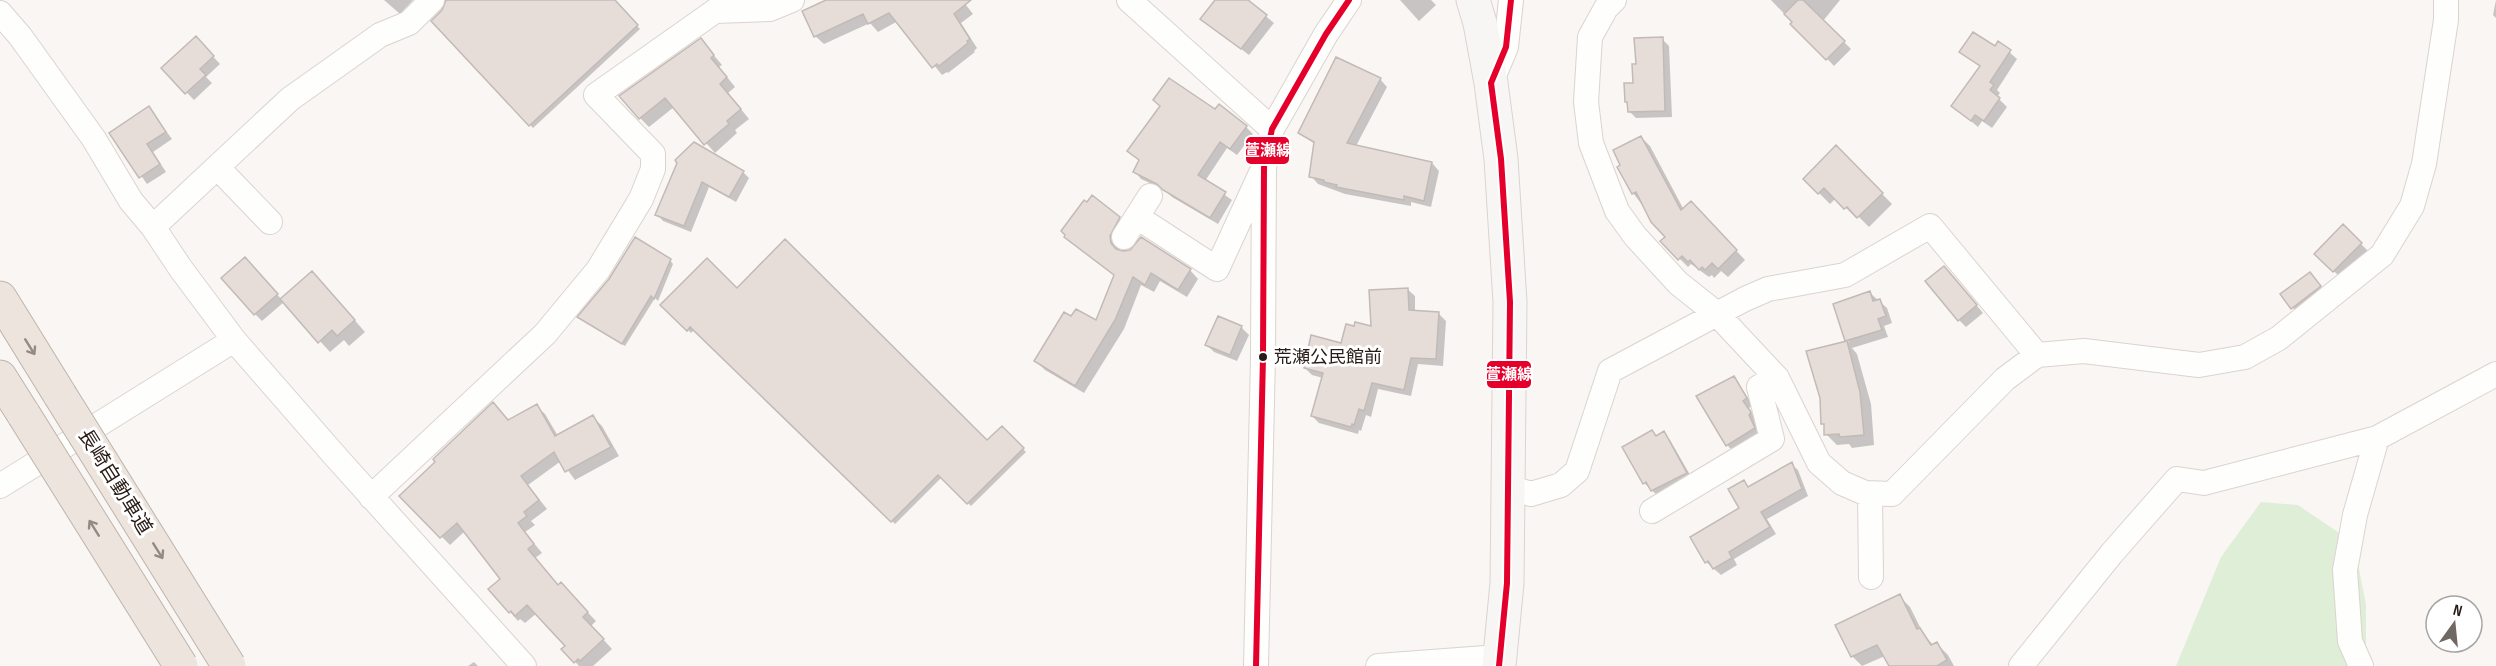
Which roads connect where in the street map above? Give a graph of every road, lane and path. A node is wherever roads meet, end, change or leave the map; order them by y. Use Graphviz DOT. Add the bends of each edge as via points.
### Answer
graph roads {
  1 [pos="432,0"];
  2 [pos="792,0"];
  3 [pos="1129,0"];
  4 [pos="1349,0"];
  5 [pos="1510,0"];
  6 [pos="1614,0"];
  7 [pos="2446,0"];
  8 [pos="709,5"];
  9 [pos="1476,12"];
  10 [pos="0,13"];
  11 [pos="1491,83"];
  12 [pos="1272,129"];
  13 [pos="217,167"];
  14 [pos="1264,167"];
  15 [pos="1150,195"];
  16 [pos="1137,217"];
  17 [pos="270,222"];
  18 [pos="153,227"];
  19 [pos="1124,237"];
  20 [pos="0,298"];
  21 [pos="1717,314"];
  22 [pos="234,340"];
  23 [pos="2037,355"];
  24 [pos="2496,374"];
  25 [pos="0,376"];
  26 [pos="1777,378"];
  27 [pos="2377,438"];
  28 [pos="0,486"];
  29 [pos="1509,487"];
  30 [pos="1870,494"];
  31 [pos="371,497"];
  32 [pos="1652,511"];
  33 [pos="1871,577"];
  34 [pos="1499,662"];
  35 [pos="1264,664"];
  36 [pos="181,666"];
  37 [pos="229,666"];
  38 [pos="524,666"];
  39 [pos="1378,666"];
  40 [pos="2021,666"];
  41 [pos="2361,666"];
  1 -- 13 [label="street" via="410,23 380,35 290,99"];
  2 -- 8 [label="street" via="770,9"];
  3 -- 12 [label="street"];
  4 -- 12 [label="street"];
  5 -- 11 [label="street" via="1506,47"];
  6 -- 21 [label="street" via="1590,38 1586,102 1591,142 1617,211 1635,236 1678,283"];
  7 -- 23 [label="street" via="2424,164 2412,206 2382,255 2279,338 2245,357 2199,365 2084,351"];
  8 -- 31 [label="street" via="596,95 653,154 653,169 641,199 598,270 545,334"];
  9 -- 11 [label="street"];
  10 -- 18 [label="street" via="94,139 131,201"];
  11 -- 29 [label="street" via="1501,159 1510,302"];
  12 -- 14 [label="street"];
  13 -- 17 [label="street"];
  13 -- 18 [label="street"];
  14 -- 16 [label="street" via="1217,269"];
  14 -- 35 [label="street"];
  15 -- 16 [label="street"];
  16 -- 19 [label="street"];
  18 -- 22 [label="street"];
  20 -- 37 [label="highway, 長崎自動車道, one-way, bridge"];
  21 -- 23 [label="street" via="1768,289 1845,275 1930,226"];
  21 -- 26 [label="street"];
  21 -- 29 [label="street" via="1610,371 1577,471 1561,485 1531,494"];
  22 -- 28 [label="street"];
  22 -- 31 [label="street"];
  23 -- 30 [label="street" via="2005,379 1892,494"];
  24 -- 27 [label="street"];
  36 -- 25 [label="highway, one-way, bridge"];
  26 -- 30 [label="street" via="1819,463 1842,483"];
  26 -- 32 [label="street" via="1759,387 1772,439"];
  27 -- 40 [label="street" via="2204,483 2177,479"];
  27 -- 41 [label="street" via="2355,515 2345,570 2350,641"];
  29 -- 34 [label="street" via="1507,583"];
  30 -- 33 [label="street"];
  31 -- 38 [label="street"];
  34 -- 39 [label="street"];
}
